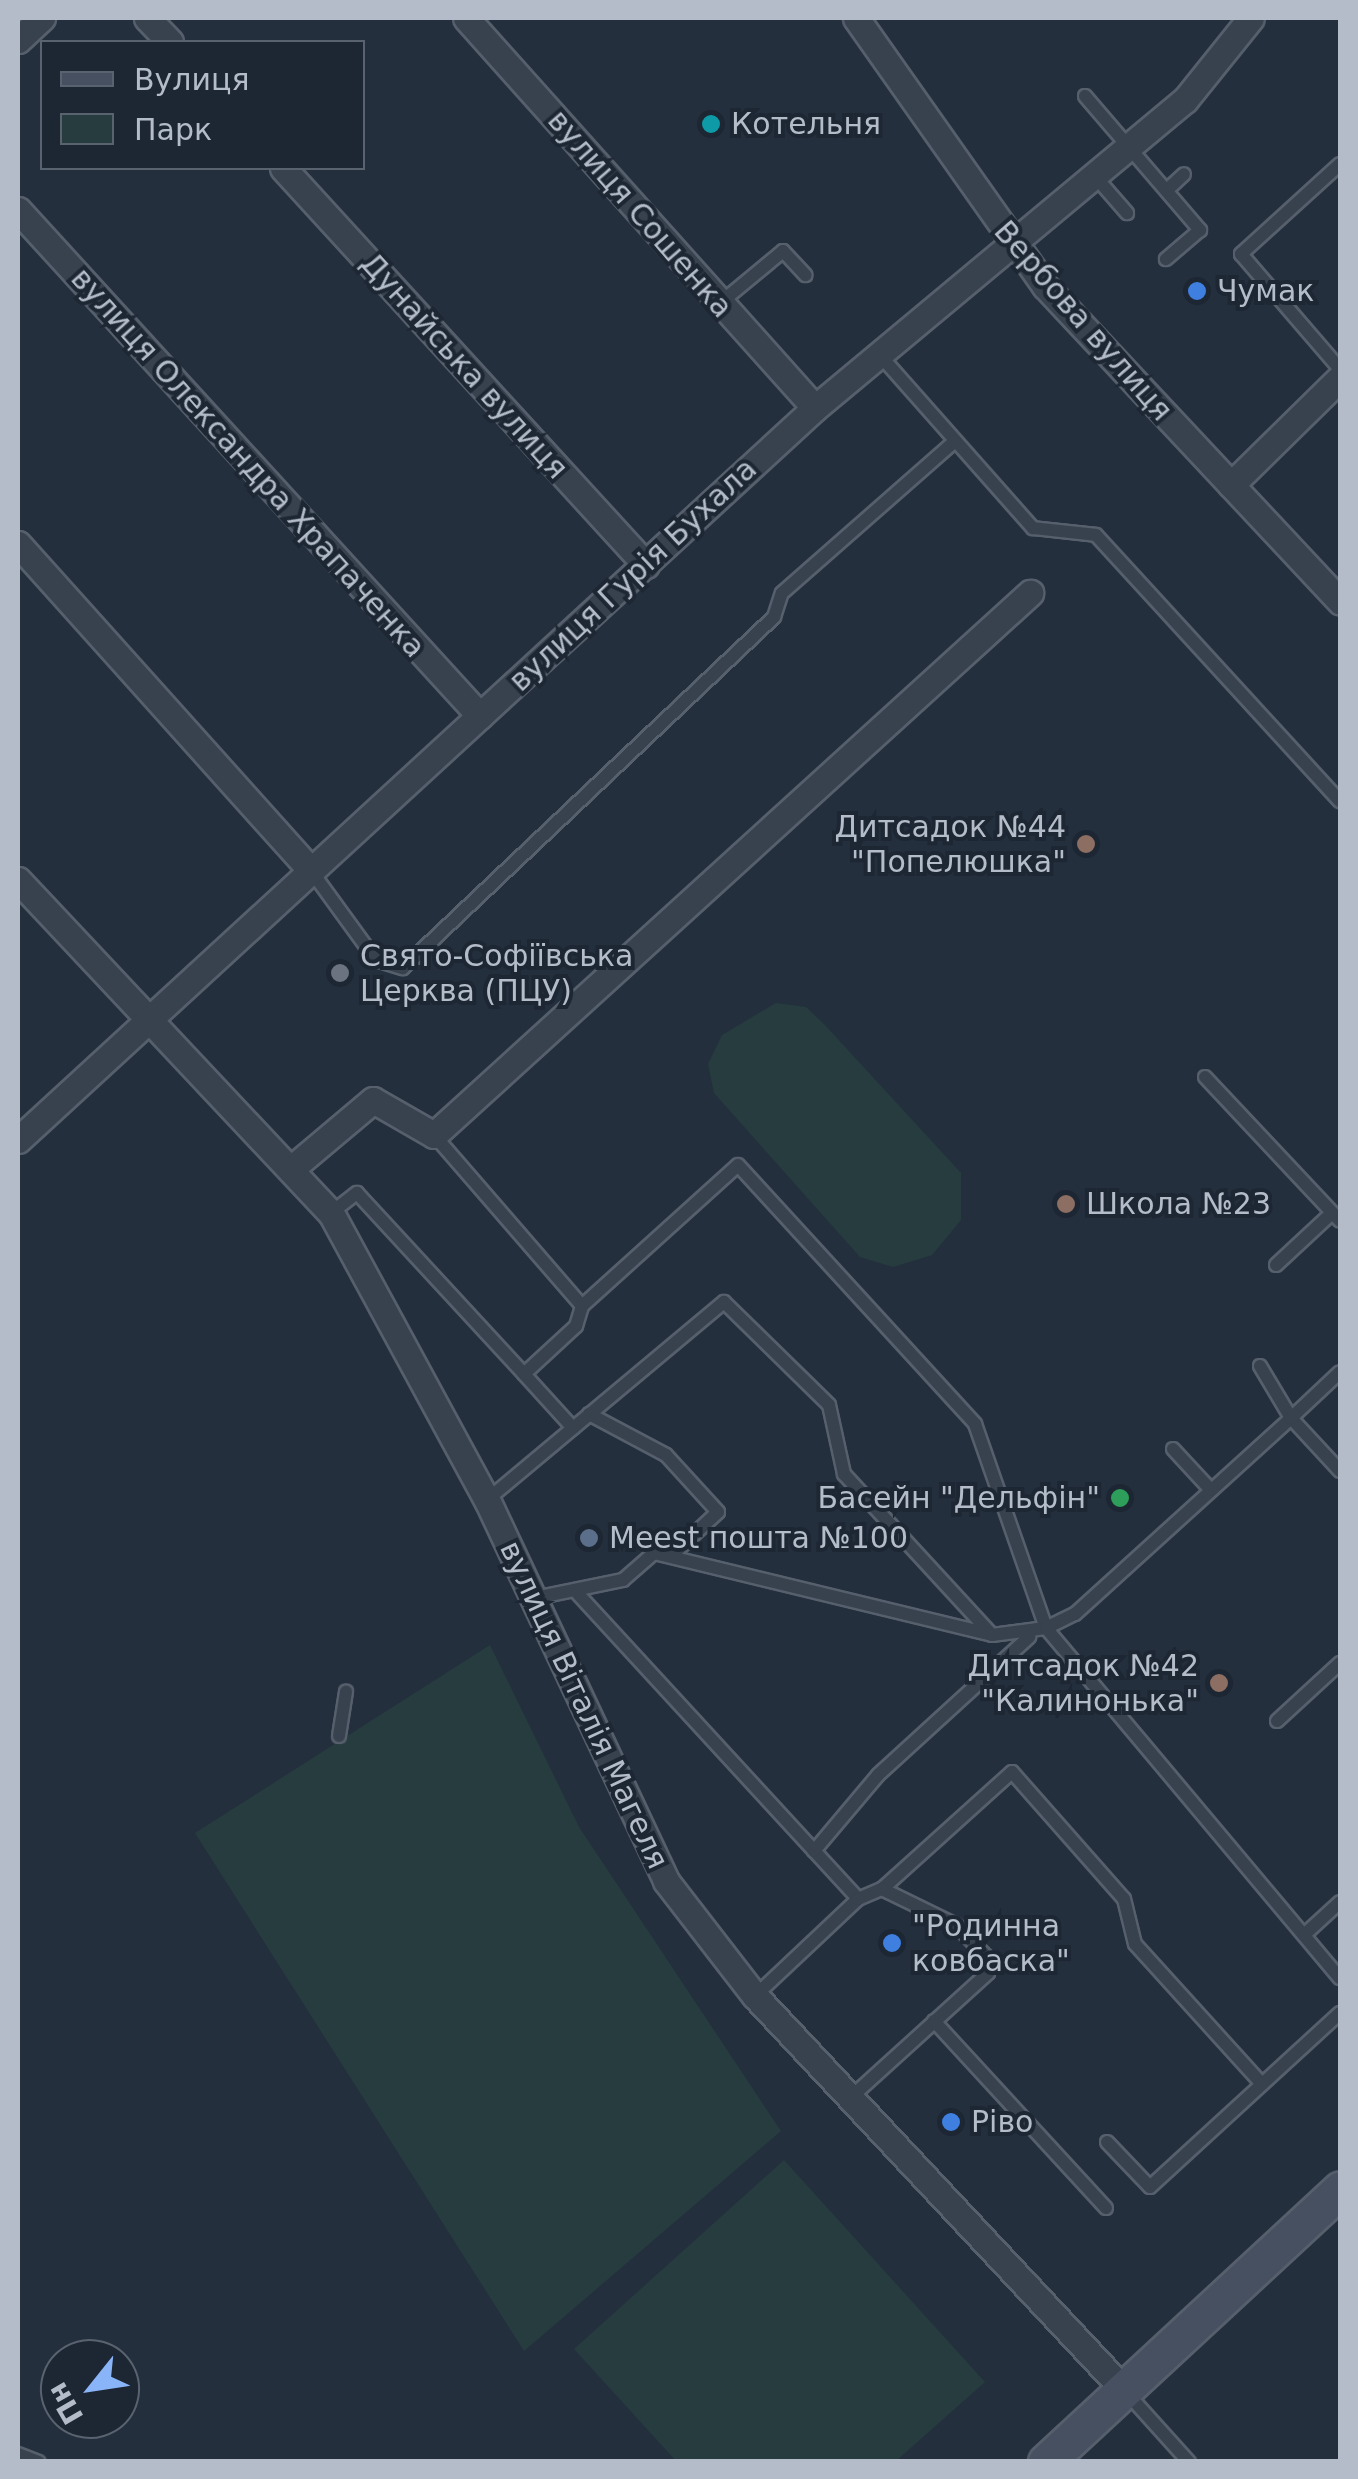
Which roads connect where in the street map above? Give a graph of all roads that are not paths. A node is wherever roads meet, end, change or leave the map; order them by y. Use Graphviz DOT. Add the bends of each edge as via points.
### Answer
graph roads {
  1 [pos="42,18"];
  2 [pos="147,18"];
  3 [pos="466,18"];
  4 [pos="856,18"];
  5 [pos="1245,20"];
  6 [pos="18,40"];
  7 [pos="168,40"];
  8 [pos="1085,96"];
  9 [pos="1128,145"];
  10 [pos="1340,164"];
  11 [pos="286,170"];
  12 [pos="1094,174"];
  13 [pos="1184,174"];
  14 [pos="1166,190"];
  15 [pos="18,210"];
  16 [pos="1127,213"];
  17 [pos="1008,240"];
  18 [pos="1166,260"];
  19 [pos="804,275"];
  20 [pos="719,304"];
  21 [pos="878,353"];
  22 [pos="1340,369"];
  23 [pos="1340,378"];
  24 [pos="815,408"];
  25 [pos="954,440"];
  26 [pos="1231,485"];
  27 [pos="18,544"];
  28 [pos="646,565"];
  29 [pos="1030,593"];
  30 [pos="1340,600"];
  31 [pos="480,716"];
  32 [pos="1340,802"];
  33 [pos="312,872"];
  34 [pos="18,880"];
  35 [pos="150,1020"];
  36 [pos="1205,1077"];
  37 [pos="434,1135"];
  38 [pos="18,1140"];
  39 [pos="290,1169"];
  40 [pos="331,1213"];
  41 [pos="1336,1217"];
  42 [pos="1276,1265"];
  43 [pos="582,1306"];
  44 [pos="1260,1366"];
  45 [pos="1340,1372"];
  46 [pos="524,1374"];
  47 [pos="589,1414"];
  48 [pos="1291,1418"];
  49 [pos="573,1428"];
  50 [pos="1172,1449"];
  51 [pos="1340,1472"];
  52 [pos="1211,1490"];
  53 [pos="488,1500"];
  54 [pos="654,1553"];
  55 [pos="578,1594"];
  56 [pos="536,1598"];
  57 [pos="1046,1628"];
  58 [pos="992,1635"];
  59 [pos="1029,1637"];
  60 [pos="1340,1663"];
  61 [pos="346,1692"];
  62 [pos="1277,1721"];
  63 [pos="339,1736"];
  64 [pos="814,1852"];
  65 [pos="882,1890"];
  66 [pos="858,1900"];
  67 [pos="1340,1902"];
  68 [pos="1304,1936"];
  69 [pos="1340,1978"];
  70 [pos="755,1996"];
  71 [pos="1340,2014"];
  72 [pos="934,2021"];
  73 [pos="1262,2084"];
  74 [pos="850,2098"];
  75 [pos="1107,2142"];
  76 [pos="1340,2190"];
  77 [pos="1106,2208"];
  78 [pos="1123,2389"];
  79 [pos="18,2454"];
  80 [pos="39,2462"];
  81 [pos="1046,2462"];
  82 [pos="1188,2462"];
  1 -- 6 [label="street"];
  2 -- 7 [label="street"];
  3 -- 20 [label="street, вулиця Сошенка"];
  4 -- 17 [label="street, Вербова вулиця"];
  5 -- 9 [label="street, вулиця Гурія Бухала" via="1185,100"];
  8 -- 9 [label="lane"];
  9 -- 12 [label="street, вулиця Гурія Бухала"];
  9 -- 14 [label="lane"];
  10 -- 22 [label="lane" via="1241,254"];
  11 -- 28 [label="street, Дунайська вулиця"];
  12 -- 16 [label="lane"];
  12 -- 17 [label="street, вулиця Гурія Бухала"];
  13 -- 14 [label="lane"];
  14 -- 18 [label="lane" via="1200,230"];
  15 -- 31 [label="street, вулиця Олександра Храпаченка"];
  17 -- 21 [label="street, вулиця Гурія Бухала"];
  17 -- 26 [label="street, Вербова вулиця"];
  19 -- 20 [label="lane" via="782,251"];
  20 -- 24 [label="street, вулиця Сошенка"];
  21 -- 24 [label="street, вулиця Гурія Бухала"];
  21 -- 25 [label="lane"];
  23 -- 26 [label="street"];
  24 -- 28 [label="street, вулиця Гурія Бухала"];
  25 -- 32 [label="lane" via="1033,528 1096,536"];
  25 -- 33 [label="lane" via="782,593 774,616 403,968 376,960 329,908"];
  26 -- 30 [label="street, Вербова вулиця"];
  27 -- 33 [label="street"];
  28 -- 31 [label="street, вулиця Гурія Бухала"];
  29 -- 37 [label="street"];
  31 -- 33 [label="street, вулиця Гурія Бухала"];
  33 -- 35 [label="street, вулиця Гурія Бухала"];
  34 -- 35 [label="street, вулиця Віталія Магеля"];
  35 -- 38 [label="street, вулиця Гурія Бухала"];
  35 -- 39 [label="street, вулиця Віталія Магеля"];
  36 -- 41 [label="lane"];
  37 -- 39 [label="street" via="373,1100"];
  37 -- 43 [label="lane"];
  39 -- 40 [label="street, вулиця Віталія Магеля"];
  40 -- 46 [label="lane" via="357,1193"];
  40 -- 53 [label="street, вулиця Віталія Магеля"];
  41 -- 42 [label="lane"];
  43 -- 46 [label="lane" via="576,1326"];
  43 -- 57 [label="lane" via="738,1165 975,1424"];
  44 -- 48 [label="lane"];
  45 -- 48 [label="lane"];
  46 -- 49 [label="lane"];
  47 -- 49 [label="lane"];
  47 -- 54 [label="lane" via="666,1455 718,1512 674,1553"];
  47 -- 58 [label="lane" via="724,1302 829,1405 844,1474"];
  48 -- 51 [label="lane"];
  48 -- 52 [label="lane"];
  49 -- 53 [label="lane"];
  50 -- 52 [label="lane"];
  52 -- 57 [label="lane" via="1075,1614"];
  53 -- 56 [label="street, вулиця Віталія Магеля"];
  54 -- 55 [label="lane" via="624,1580"];
  54 -- 58 [label="lane"];
  55 -- 56 [label="lane"];
  55 -- 64 [label="lane"];
  56 -- 70 [label="street, вулиця Віталія Магеля" via="632,1824"];
  57 -- 59 [label="lane"];
  57 -- 68 [label="lane"];
  58 -- 59 [label="lane"];
  59 -- 64 [label="lane" via="878,1776"];
  60 -- 62 [label="lane"];
  61 -- 63 [label="lane"];
  64 -- 66 [label="lane"];
  65 -- 66 [label="lane"];
  65 -- 72 [label="lane" via="956,1925 986,1956 988,1972"];
  65 -- 73 [label="lane" via="1012,1772 1124,1899 1135,1944"];
  66 -- 70 [label="lane"];
  67 -- 68 [label="lane"];
  68 -- 69 [label="lane"];
  70 -- 74 [label="street, вулиця Віталія Магеля"];
  71 -- 73 [label="lane"];
  72 -- 74 [label="lane"];
  72 -- 77 [label="lane"];
  73 -- 75 [label="lane" via="1150,2186"];
  74 -- 78 [label="street, вулиця Віталія Магеля"];
  76 -- 78 [label="main road"];
  78 -- 81 [label="main road"];
  78 -- 82 [label="lane"];
  79 -- 80 [label="lane"];
}
